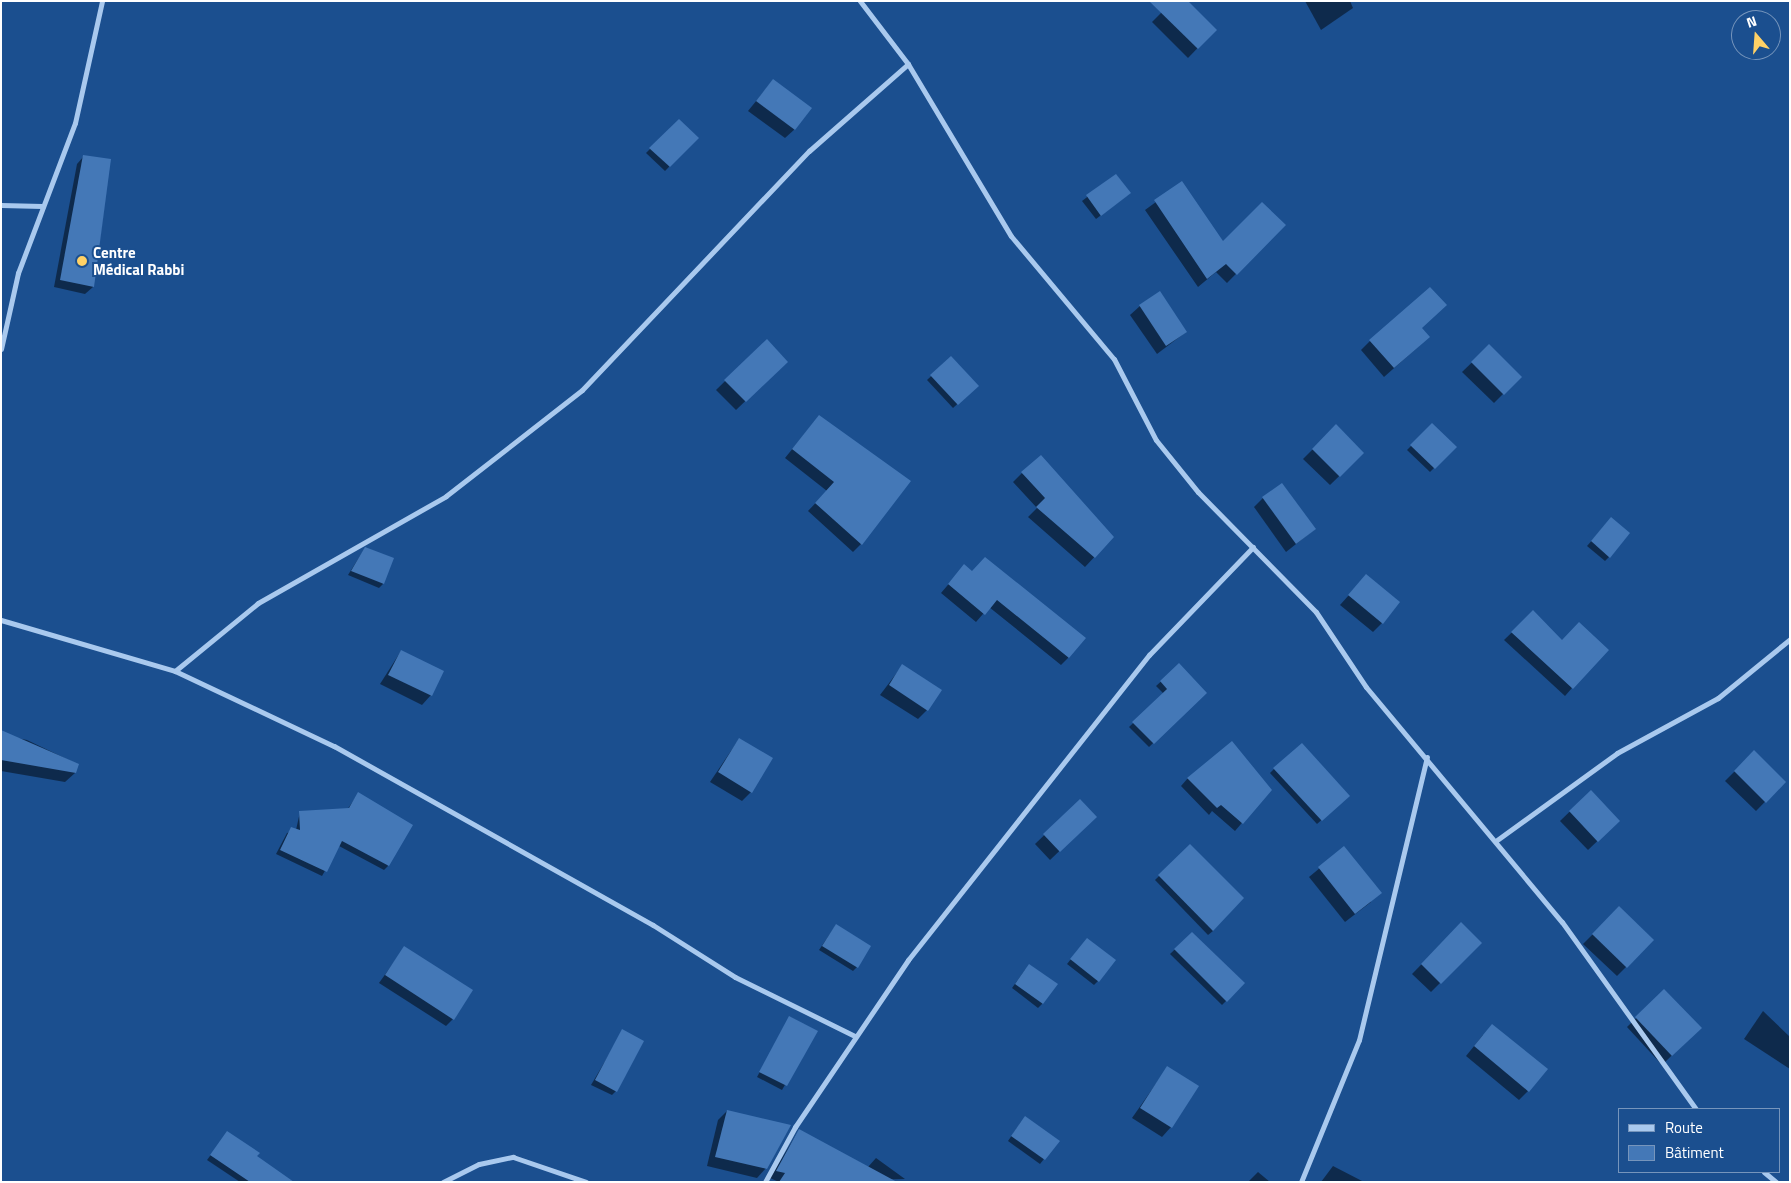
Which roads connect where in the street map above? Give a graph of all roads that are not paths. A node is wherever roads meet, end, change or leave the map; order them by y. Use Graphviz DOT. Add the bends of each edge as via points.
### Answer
graph roads {
  1 [pos="102,1"];
  2 [pos="860,1"];
  3 [pos="908,64"];
  4 [pos="1,205"];
  5 [pos="42,206"];
  6 [pos="1,349"];
  7 [pos="1253,548"];
  8 [pos="1,620"];
  9 [pos="1790,639"];
  10 [pos="175,671"];
  11 [pos="1427,757"];
  12 [pos="1497,840"];
  13 [pos="855,1036"];
  14 [pos="1695,1108"];
  15 [pos="1765,1173"];
  16 [pos="443,1182"];
  17 [pos="586,1182"];
  18 [pos="765,1182"];
  19 [pos="1301,1182"];
  20 [pos="1776,1182"];
  1 -- 5 [label="street" via="75,123"];
  2 -- 3 [label="street"];
  3 -- 7 [label="street" via="1011,236 1114,359 1156,440 1198,492"];
  3 -- 10 [label="street" via="809,151 582,390 446,496 258,603"];
  4 -- 5 [label="street"];
  5 -- 6 [label="street" via="18,273"];
  7 -- 11 [label="street" via="1316,612 1366,687"];
  7 -- 13 [label="street" via="1125,686 908,960"];
  8 -- 10 [label="street"];
  9 -- 12 [label="street" via="1718,698 1617,753"];
  10 -- 13 [label="street" via="334,746 653,925 735,977"];
  11 -- 12 [label="street"];
  11 -- 19 [label="street" via="1359,1040"];
  12 -- 14 [label="street"];
  13 -- 18 [label="street" via="795,1126"];
  15 -- 20 [label="street"];
  16 -- 17 [label="street" via="479,1164 513,1157"];
}
